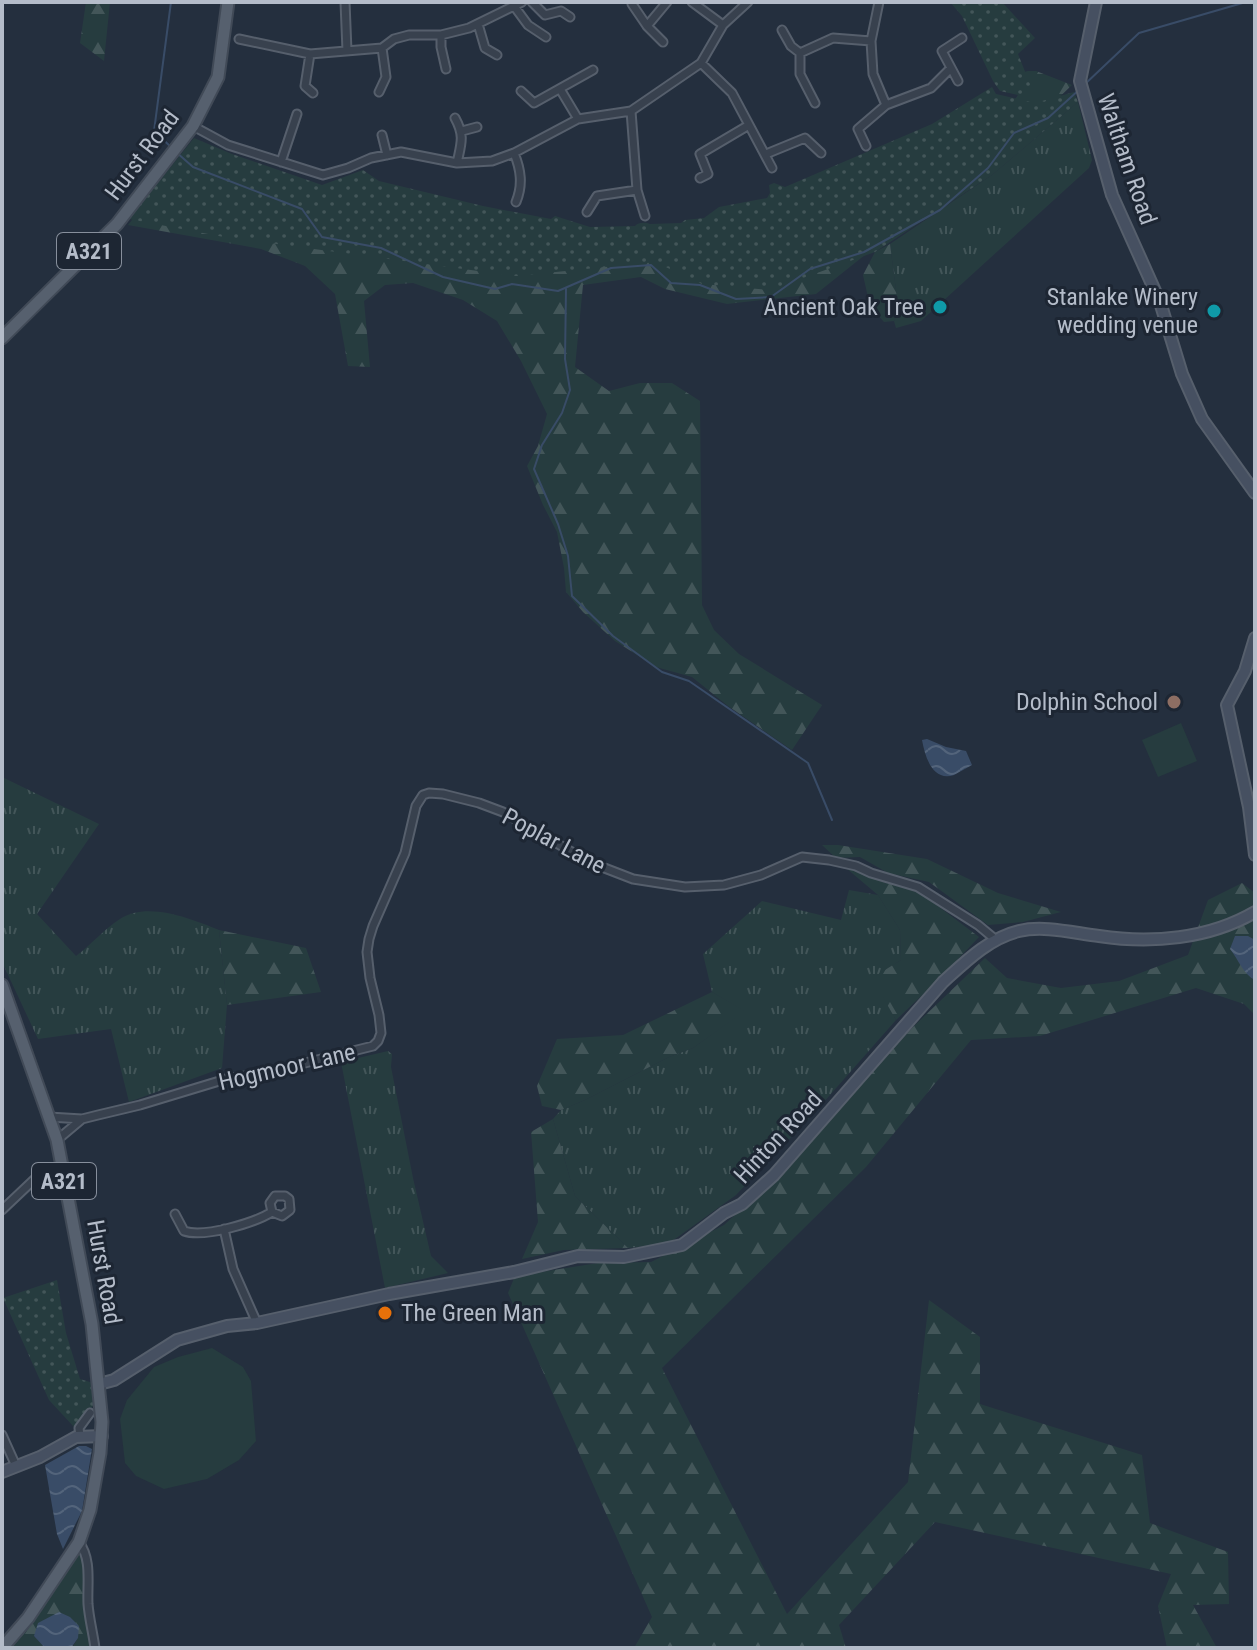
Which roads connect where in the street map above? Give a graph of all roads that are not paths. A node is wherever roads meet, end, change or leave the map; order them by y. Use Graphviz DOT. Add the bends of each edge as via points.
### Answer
graph roads {
  1 [pos="228,2"];
  2 [pos="345,2"];
  3 [pos="532,2"];
  4 [pos="667,2"];
  5 [pos="692,2"];
  6 [pos="748,2"];
  7 [pos="879,2"];
  8 [pos="1096,2"];
  9 [pos="518,4"];
  10 [pos="632,4"];
  11 [pos="570,17"];
  12 [pos="478,24"];
  13 [pos="723,25"];
  14 [pos="647,26"];
  15 [pos="782,30"];
  16 [pos="441,35"];
  17 [pos="546,37"];
  18 [pos="962,38"];
  19 [pos="239,39"];
  20 [pos="871,41"];
  21 [pos="663,42"];
  22 [pos="382,48"];
  23 [pos="347,51"];
  24 [pos="800,53"];
  25 [pos="310,54"];
  26 [pos="497,55"];
  27 [pos="444,58"];
  28 [pos="454,58"];
  29 [pos="701,63"];
  30 [pos="951,68"];
  31 [pos="446,69"];
  32 [pos="593,70"];
  33 [pos="958,81"];
  34 [pos="560,89"];
  35 [pos="521,91"];
  36 [pos="379,92"];
  37 [pos="313,93"];
  38 [pos="815,103"];
  39 [pos="886,105"];
  40 [pos="631,111"];
  41 [pos="297,114"];
  42 [pos="455,118"];
  43 [pos="578,119"];
  44 [pos="749,125"];
  45 [pos="193,126"];
  46 [pos="477,127"];
  47 [pos="809,127"];
  48 [pos="462,131"];
  49 [pos="382,135"];
  50 [pos="805,138"];
  51 [pos="866,146"];
  52 [pos="514,153"];
  53 [pos="821,153"];
  54 [pos="700,154"];
  55 [pos="766,154"];
  56 [pos="387,155"];
  57 [pos="691,157"];
  58 [pos="281,162"];
  59 [pos="457,163"];
  60 [pos="772,168"];
  61 [pos="704,176"];
  62 [pos="592,187"];
  63 [pos="637,190"];
  64 [pos="597,196"];
  65 [pos="516,202"];
  66 [pos="587,212"];
  67 [pos="645,216"];
  68 [pos="2,338"];
  69 [pos="1255,493"];
  70 [pos="1255,638"];
  71 [pos="423,795"];
  72 [pos="1255,855"];
  73 [pos="1255,912"];
  74 [pos="996,940"];
  75 [pos="2,985"];
  76 [pos="49,1117"];
  77 [pos="82,1119"];
  78 [pos="57,1140"];
  79 [pos="61,1167"];
  80 [pos="2,1210"];
  81 [pos="272,1212"];
  82 [pos="175,1214"];
  83 [pos="224,1229"];
  84 [pos="257,1323"];
  85 [pos="99,1384"];
  86 [pos="90,1413"];
  87 [pos="2,1435"];
  88 [pos="80,1436"];
  89 [pos="102,1436"];
  90 [pos="16,1466"];
  91 [pos="2,1472"];
  92 [pos="79,1542"];
  93 [pos="2,1648"];
  94 [pos="95,1648"];
  1 -- 45 [label="main road, Hurst Road / A321" via="218,77"];
  2 -- 23 [label="street"];
  3 -- 11 [label="street" via="545,15 561,11"];
  4 -- 14 [label="street"];
  5 -- 13 [label="street"];
  6 -- 13 [label="street"];
  7 -- 20 [label="street"];
  8 -- 69 [label="street, Waltham Road" via="1081,87 1112,195 1160,302 1202,419"];
  9 -- 12 [label="street"];
  9 -- 17 [label="street" via="528,25"];
  10 -- 14 [label="street"];
  12 -- 16 [label="street"];
  12 -- 26 [label="street" via="485,48"];
  13 -- 29 [label="street"];
  14 -- 21 [label="street"];
  15 -- 24 [label="street"];
  16 -- 22 [label="street" via="409,35"];
  16 -- 27 [label="street"];
  18 -- 30 [label="street" via="942,51"];
  19 -- 25 [label="street"];
  20 -- 24 [label="street" via="833,38"];
  20 -- 39 [label="street" via="873,74"];
  22 -- 23 [label="street"];
  22 -- 36 [label="street" via="386,77"];
  23 -- 25 [label="street"];
  24 -- 38 [label="street" via="800,74"];
  25 -- 37 [label="street" via="305,86"];
  27 -- 28 [label="street"];
  27 -- 31 [label="street"];
  29 -- 40 [label="street"];
  29 -- 44 [label="street" via="732,93"];
  30 -- 33 [label="street"];
  30 -- 39 [label="street" via="931,88"];
  32 -- 34 [label="street"];
  34 -- 35 [label="street" via="534,103"];
  34 -- 43 [label="street"];
  39 -- 51 [label="street" via="858,129"];
  40 -- 43 [label="street"];
  40 -- 63 [label="street"];
  41 -- 58 [label="street"];
  42 -- 48 [label="street"];
  43 -- 52 [label="street"];
  44 -- 54 [label="street"];
  44 -- 55 [label="street"];
  45 -- 58 [label="street" via="228,145"];
  45 -- 68 [label="main road, Hurst Road / A321" via="117,224"];
  46 -- 48 [label="street"];
  47 -- 50 [label="street"];
  48 -- 59 [label="street"];
  49 -- 56 [label="street"];
  50 -- 53 [label="street"];
  50 -- 55 [label="street"];
  52 -- 59 [label="street" via="492,161"];
  52 -- 65 [label="street" via="521,169"];
  54 -- 57 [label="street"];
  54 -- 61 [label="street"];
  55 -- 60 [label="street"];
  56 -- 58 [label="street" via="323,175"];
  56 -- 59 [label="street" via="401,152"];
  62 -- 64 [label="street"];
  63 -- 64 [label="street"];
  63 -- 67 [label="street"];
  64 -- 66 [label="street"];
  70 -- 72 [label="street" via="1227,705"];
  71 -- 74 [label="street, Poplar Lane" via="443,794 503,812 589,862 633,879 685,887 724,885 802,857 829,860 918,887"];
  71 -- 77 [label="street, Hogmoor Lane" via="369,939 370,978 381,1027 376,1044"];
  73 -- 74 [label="street, Hinton Road" via="1194,935 1157,939 1029,929"];
  74 -- 84 [label="street, Hinton Road" via="943,982 774,1175 682,1245 624,1257 578,1256"];
  75 -- 76 [label="main road, Hurst Road / A321"];
  76 -- 77 [label="street, Hogmoor Lane"];
  76 -- 78 [label="main road, Hurst Road / A321"];
  77 -- 78 [label="street, Hogmoor Lane"];
  78 -- 79 [label="main road, Hurst Road / A321"];
  79 -- 80 [label="street" via="40,1174"];
  79 -- 85 [label="main road, Hurst Road / A321"];
  81 -- 83 [label="street"];
  82 -- 83 [label="street" via="188,1233"];
  83 -- 84 [label="street" via="233,1269"];
  84 -- 85 [label="street, Hinton Road" via="177,1340"];
  85 -- 89 [label="main road, A321"];
  86 -- 88 [label="street" via="79,1428"];
  87 -- 90 [label="street"];
  88 -- 89 [label="street"];
  88 -- 90 [label="street"];
  89 -- 92 [label="main road, A321"];
  90 -- 91 [label="street"];
  92 -- 93 [label="main road, A321"];
  92 -- 94 [label="street" via="85,1551"];
}
